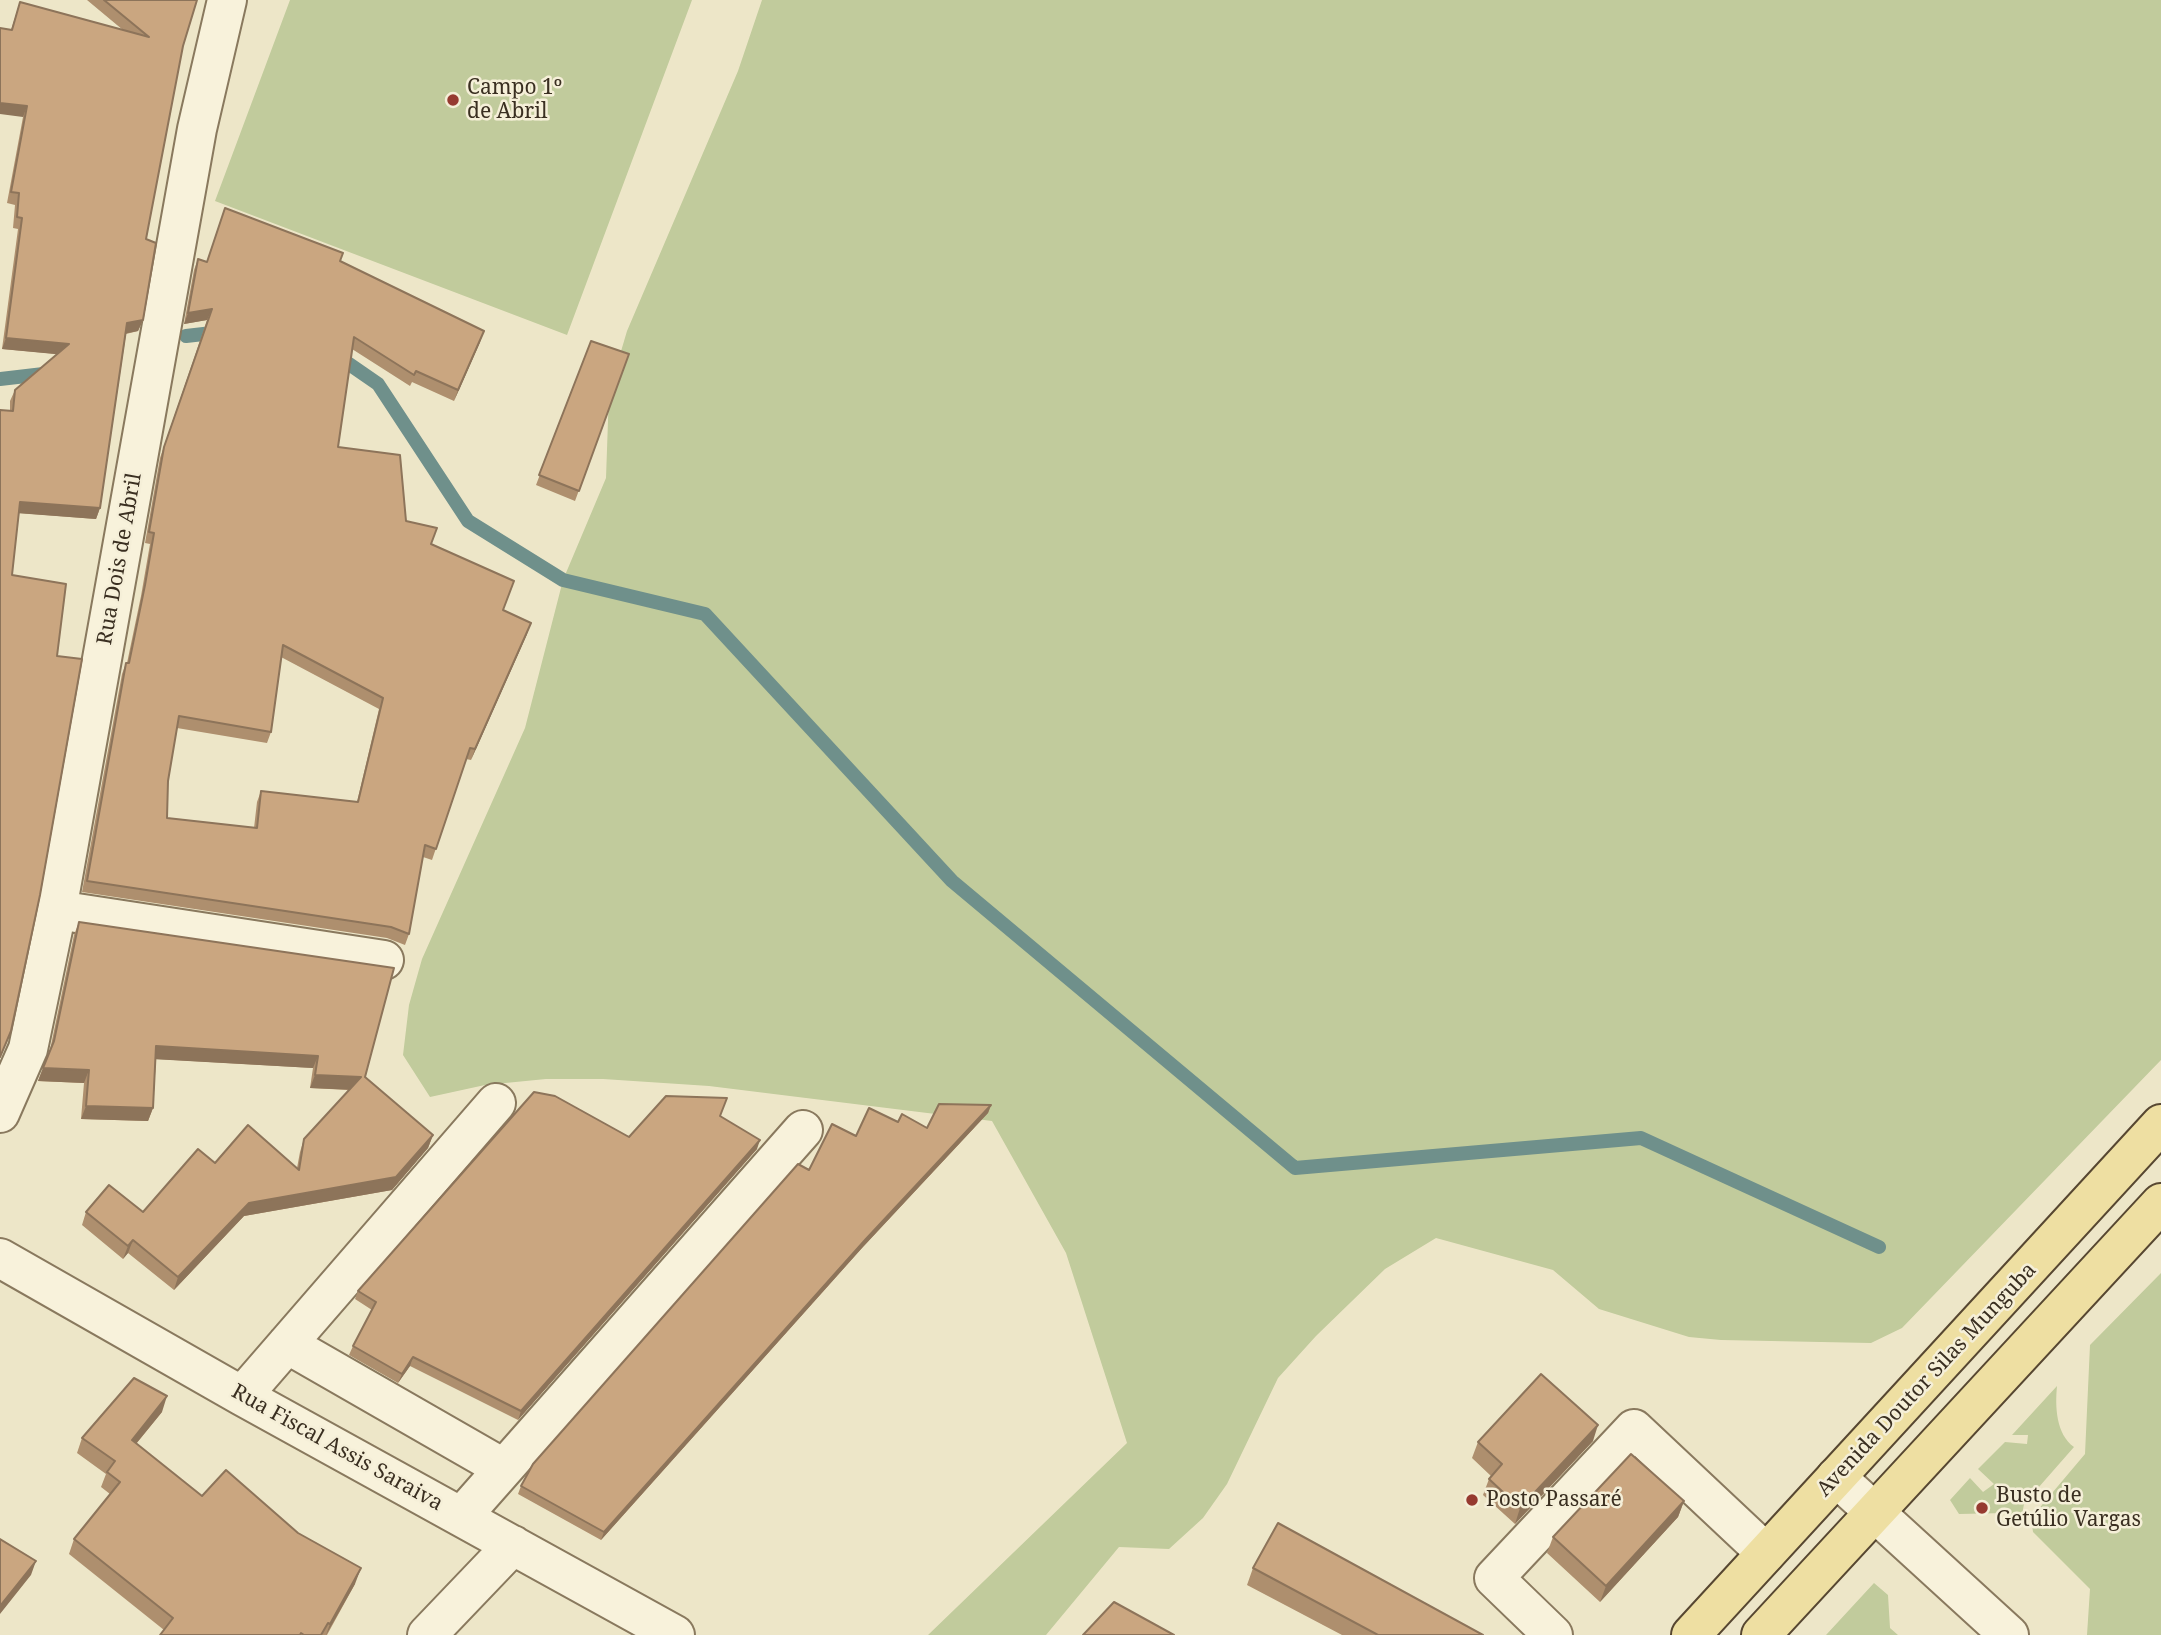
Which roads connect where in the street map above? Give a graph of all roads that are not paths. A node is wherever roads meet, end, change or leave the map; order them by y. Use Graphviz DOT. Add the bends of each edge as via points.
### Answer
graph roads {
  1 [pos="227,0"];
  2 [pos="57,910"];
  3 [pos="384,960"];
  4 [pos="496,1103"];
  5 [pos="0,1113"];
  6 [pos="2161,1124"];
  7 [pos="803,1130"];
  8 [pos="2161,1203"];
  9 [pos="0,1258"];
  10 [pos="287,1344"];
  11 [pos="242,1396"];
  12 [pos="503,1468"];
  13 [pos="1836,1477"];
  14 [pos="1874,1512"];
  15 [pos="462,1517"];
  16 [pos="513,1545"];
  17 [pos="1766,1553"];
  18 [pos="427,1635"];
  19 [pos="676,1635"];
  20 [pos="1553,1635"];
  21 [pos="1691,1635"];
  22 [pos="1761,1635"];
  23 [pos="2009,1635"];
  1 -- 2 [label="street, Rua Dois de Abril" via="197,129"];
  2 -- 3 [label="street"];
  2 -- 5 [label="street, Rua Dois de Abril" via="28,1049"];
  4 -- 10 [label="street"];
  6 -- 13 [label="main road, Avenida Doutor Silas Munguba"];
  7 -- 12 [label="street"];
  8 -- 14 [label="main road"];
  9 -- 11 [label="street, Rua Fiscal Assis Saraiva"];
  10 -- 11 [label="street"];
  10 -- 12 [label="street"];
  11 -- 15 [label="street, Rua Fiscal Assis Saraiva"];
  12 -- 15 [label="street"];
  13 -- 14 [label="street"];
  13 -- 17 [label="main road, Avenida Doutor Silas Munguba"];
  14 -- 22 [label="main road"];
  14 -- 23 [label="street"];
  15 -- 16 [label="street, Rua Fiscal Assis Saraiva"];
  16 -- 18 [label="street"];
  16 -- 19 [label="street, Rua Fiscal Assis Saraiva"];
  17 -- 20 [label="street" via="1634,1429 1494,1578"];
  17 -- 21 [label="main road, Avenida Doutor Silas Munguba"];
}
